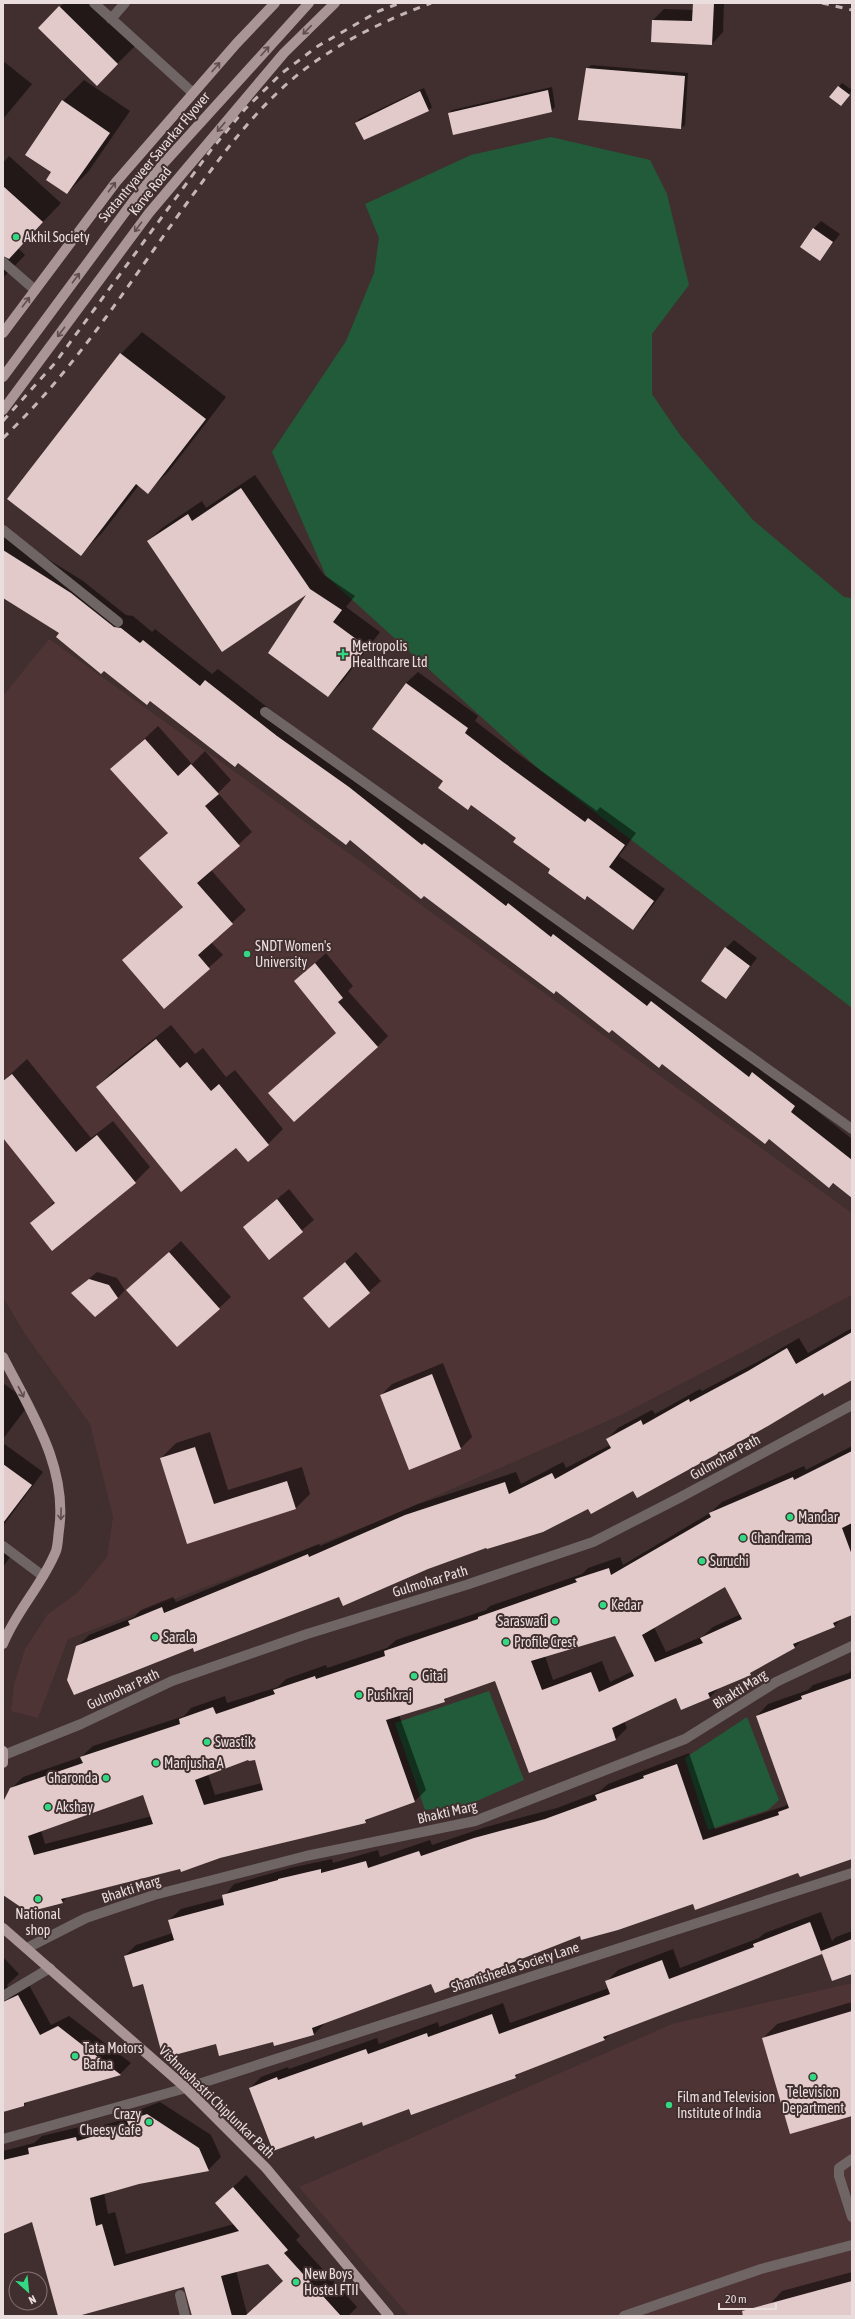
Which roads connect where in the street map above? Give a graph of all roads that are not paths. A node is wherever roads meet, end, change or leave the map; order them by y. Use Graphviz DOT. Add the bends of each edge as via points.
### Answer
graph roads {
  1 [pos="94,3"];
  2 [pos="125,3"];
  3 [pos="275,3"];
  4 [pos="309,3"];
  5 [pos="335,3"];
  6 [pos="111,19"];
  7 [pos="193,93"];
  8 [pos="3,262"];
  9 [pos="35,290"];
  10 [pos="3,333"];
  11 [pos="3,376"];
  12 [pos="3,410"];
  13 [pos="3,530"];
  14 [pos="118,622"];
  15 [pos="265,712"];
  16 [pos="852,1129"];
  17 [pos="3,1357"];
  18 [pos="852,1404"];
  19 [pos="3,1546"];
  20 [pos="43,1576"];
  21 [pos="3,1644"];
  22 [pos="852,1646"];
  23 [pos="3,1756"];
  24 [pos="852,1873"];
  25 [pos="3,1928"];
  26 [pos="27,1948"];
  27 [pos="50,1968"];
  28 [pos="3,1996"];
  29 [pos="186,2088"];
  30 [pos="3,2139"];
  31 [pos="852,2159"];
  32 [pos="852,2218"];
  33 [pos="852,2245"];
  34 [pos="180,2295"];
  35 [pos="185,2316"];
  36 [pos="389,2316"];
  37 [pos="624,2316"];
  1 -- 6 [label="street"];
  2 -- 6 [label="street"];
  7 -- 3 [label="main road, one-way"];
  11 -- 4 [label="main road, Svatantryaveer Savarkar Flyover, one-way" via="164,163"];
  5 -- 12 [label="main road, Karve Road, one-way" via="284,53 149,213"];
  6 -- 7 [label="street"];
  9 -- 7 [label="main road, one-way" via="116,182"];
  8 -- 9 [label="street"];
  10 -- 9 [label="main road, one-way"];
  13 -- 14 [label="street"];
  15 -- 16 [label="street"];
  17 -- 20 [label="main road, one-way" via="48,1446 61,1491 61,1520 56,1550"];
  18 -- 23 [label="street, Gulmohar Path" via="592,1542 466,1585 307,1634 172,1681 81,1724"];
  19 -- 20 [label="street"];
  20 -- 21 [label="main road" via="8,1630"];
  22 -- 26 [label="street, Bhakti Marg" via="776,1682 685,1739 475,1821 306,1856 154,1895 86,1918"];
  24 -- 29 [label="street, Shantisheela Society Lane"];
  25 -- 26 [label="main road, Vishnushastri Chiplunkar Path"];
  26 -- 27 [label="main road, Vishnushastri Chiplunkar Path"];
  27 -- 28 [label="street"];
  27 -- 29 [label="main road, Vishnushastri Chiplunkar Path"];
  29 -- 30 [label="street, Shantisheela Society Lane"];
  29 -- 36 [label="main road, Vishnushastri Chiplunkar Path" via="266,2168"];
  31 -- 32 [label="street" via="839,2168 839,2176"];
  33 -- 37 [label="street" via="761,2269"];
  34 -- 35 [label="street"];
}
